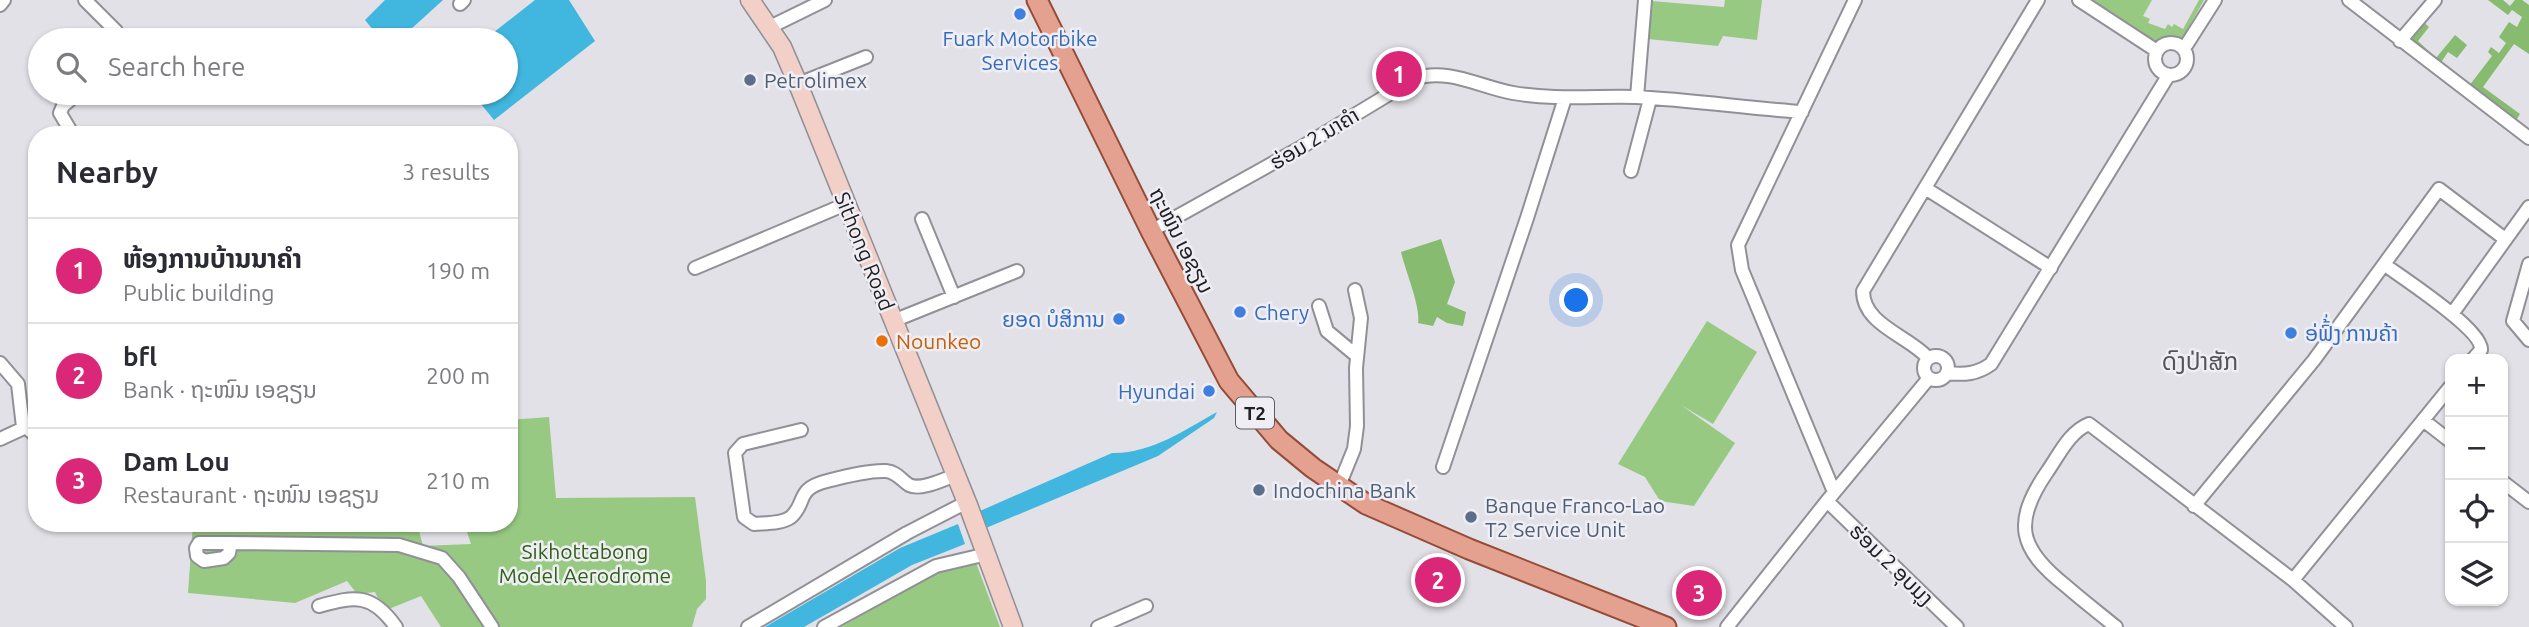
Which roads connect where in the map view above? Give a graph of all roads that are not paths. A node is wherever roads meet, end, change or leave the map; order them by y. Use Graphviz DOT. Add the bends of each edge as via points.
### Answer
graph roads {
  1 [pos="4,0"];
  2 [pos="85,0"];
  3 [pos="750,0"];
  4 [pos="825,0"];
  5 [pos="1037,0"];
  6 [pos="1645,0"];
  7 [pos="1855,0"];
  8 [pos="2038,0"];
  9 [pos="2078,0"];
  10 [pos="2215,0"];
  11 [pos="2434,0"];
  12 [pos="2353,1"];
  13 [pos="0,5"];
  14 [pos="770,27"];
  15 [pos="113,28"];
  16 [pos="2400,41"];
  17 [pos="2183,48"];
  18 [pos="2157,51"];
  19 [pos="866,57"];
  20 [pos="2168,76"];
  21 [pos="798,84"];
  22 [pos="1565,97"];
  23 [pos="1644,98"];
  24 [pos="64,105"];
  25 [pos="1802,112"];
  26 [pos="68,126"];
  27 [pos="2529,138"];
  28 [pos="1631,171"];
  29 [pos="1925,188"];
  30 [pos="846,204"];
  31 [pos="2529,207"];
  32 [pos="922,219"];
  33 [pos="1151,231"];
  34 [pos="2505,239"];
  35 [pos="2529,264"];
  36 [pos="2385,265"];
  37 [pos="695,268"];
  38 [pos="2051,268"];
  39 [pos="1017,271"];
  40 [pos="1354,289"];
  41 [pos="954,297"];
  42 [pos="2524,300"];
  43 [pos="1319,306"];
  44 [pos="2452,314"];
  45 [pos="894,321"];
  46 [pos="2529,340"];
  47 [pos="2477,354"];
  48 [pos="1357,356"];
  49 [pos="1928,358"];
  50 [pos="0,363"];
  51 [pos="1947,373"];
  52 [pos="1929,378"];
  53 [pos="2445,393"];
  54 [pos="2423,420"];
  55 [pos="23,427"];
  56 [pos="28,428"];
  57 [pos="801,429"];
  58 [pos="2445,437"];
  59 [pos="0,439"];
  60 [pos="1443,467"];
  61 [pos="956,475"];
  62 [pos="1339,485"];
  63 [pos="2508,486"];
  64 [pos="1830,497"];
  65 [pos="2529,502"];
  66 [pos="968,503"];
  67 [pos="2194,506"];
  68 [pos="231,543"];
  69 [pos="987,554"];
  70 [pos="2293,580"];
  71 [pos="319,606"];
  72 [pos="1146,606"];
  73 [pos="396,627"];
  74 [pos="492,627"];
  75 [pos="748,627"];
  76 [pos="824,627"];
  77 [pos="1013,627"];
  78 [pos="1098,627"];
  79 [pos="1666,627"];
  80 [pos="1727,627"];
  81 [pos="1957,627"];
  82 [pos="2116,627"];
  83 [pos="2346,627"];
  1 -- 13 [label="street"];
  2 -- 15 [label="street"];
  3 -- 14 [label="main road, Sithong Road"];
  4 -- 14 [label="street"];
  5 -- 33 [label="main road, ຖະໜົນ ເອຊຽນ / T2"];
  6 -- 23 [label="street"];
  7 -- 25 [label="street"];
  8 -- 29 [label="street"];
  9 -- 18 [label="street"];
  10 -- 17 [label="street"];
  11 -- 16 [label="street"];
  12 -- 16 [label="street"];
  14 -- 21 [label="main road, Sithong Road"];
  16 -- 27 [label="street"];
  17 -- 18 [label="street" via="2170,43"];
  17 -- 20 [label="street" via="2186,66 2179,74"];
  18 -- 20 [label="street" via="2156,66"];
  19 -- 21 [label="street"];
  20 -- 38 [label="street"];
  21 -- 30 [label="main road, Sithong Road"];
  22 -- 23 [label="street, ຮ່ອມ 2 ນາຄຳ"];
  22 -- 33 [label="street, ຮ່ອມ 2 ນາຄຳ" via="1513,93 1454,77 1424,75"];
  22 -- 60 [label="street"];
  23 -- 25 [label="street, ຮ່ອມ 2 ນາຄຳ"];
  23 -- 28 [label="street"];
  24 -- 26 [label="street" via="60,113"];
  25 -- 64 [label="street" via="1738,245 1742,270"];
  29 -- 38 [label="street"];
  29 -- 49 [label="street" via="1863,296 1874,317"];
  30 -- 37 [label="street"];
  30 -- 45 [label="main road, Sithong Road"];
  31 -- 34 [label="street"];
  32 -- 41 [label="street"];
  33 -- 62 [label="main road, ຖະໜົນ ເອຊຽນ / T2" via="1229,381 1279,440"];
  34 -- 36 [label="street" via="2439,189"];
  34 -- 44 [label="street"];
  35 -- 42 [label="street"];
  36 -- 44 [label="street"];
  36 -- 67 [label="street"];
  38 -- 51 [label="street" via="1992,364 1966,374"];
  39 -- 41 [label="street"];
  40 -- 48 [label="street" via="1361,318"];
  41 -- 45 [label="street"];
  42 -- 46 [label="street" via="2513,321"];
  43 -- 48 [label="street" via="1327,331"];
  44 -- 47 [label="street" via="2480,341"];
  45 -- 61 [label="main road, Sithong Road"];
  48 -- 62 [label="street" via="1356,437"];
  49 -- 51 [label="street" via="1943,358"];
  49 -- 52 [label="street" via="1923,369"];
  50 -- 55 [label="street" via="18,384"];
  51 -- 52 [label="street" via="1942,379"];
  52 -- 64 [label="street"];
  53 -- 54 [label="street"];
  54 -- 58 [label="street"];
  54 -- 70 [label="street"];
  55 -- 56 [label="street"];
  55 -- 59 [label="street"];
  57 -- 61 [label="street" via="743,444 735,453 744,517 754,524 792,516 803,493 828,481 885,471 918,487"];
  61 -- 66 [label="main road, Sithong Road"];
  62 -- 79 [label="main road, ຖະໜົນ ເອຊຽນ / T2" via="1366,504 1469,549"];
  63 -- 65 [label="street"];
  64 -- 80 [label="street"];
  64 -- 81 [label="street, ຮ່ອມ 2 ອຸບມຸງ"];
  66 -- 69 [label="main road, Sithong Road"];
  66 -- 75 [label="street" via="907,533"];
  67 -- 70 [label="street"];
  67 -- 82 [label="street" via="2089,424 2073,434 2037,487 2026,514 2026,536 2038,563"];
  68 -- 74 [label="street" via="399,545 442,558"];
  69 -- 76 [label="street" via="936,566"];
  69 -- 77 [label="main road, Sithong Road"];
  70 -- 83 [label="street"];
  71 -- 73 [label="street" via="357,598 381,610"];
  72 -- 78 [label="street"];
}
